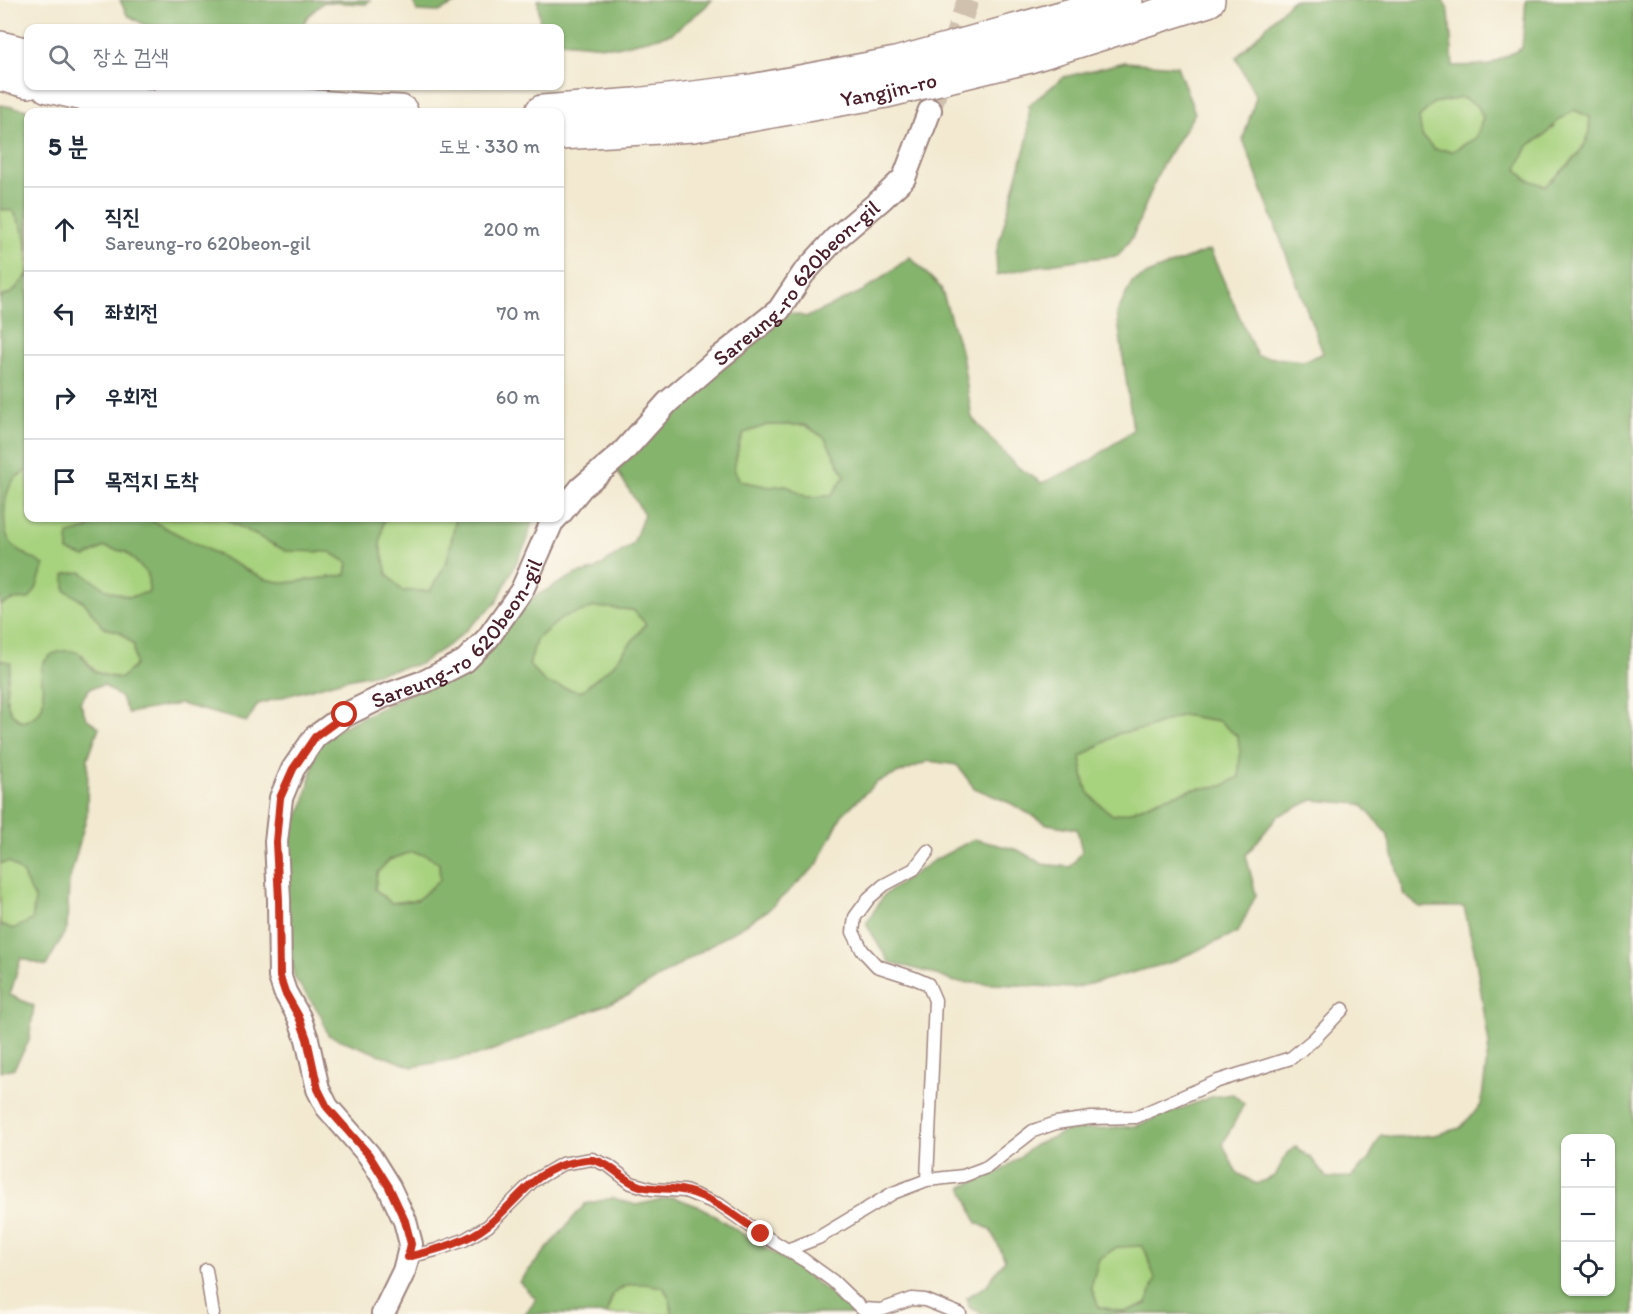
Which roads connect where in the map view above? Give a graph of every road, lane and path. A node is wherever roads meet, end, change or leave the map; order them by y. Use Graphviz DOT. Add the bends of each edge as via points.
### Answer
graph roads {
  1 [pos="1126,0"];
  2 [pos="1208,0"];
  3 [pos="0,48"];
  4 [pos="24,54"];
  5 [pos="0,74"];
  6 [pos="24,80"];
  7 [pos="66,90"];
  8 [pos="194,90"];
  9 [pos="161,108"];
  10 [pos="326,108"];
  11 [pos="564,110"];
  12 [pos="930,110"];
  13 [pos="564,133"];
  14 [pos="564,509"];
  15 [pos="552,522"];
  16 [pos="928,851"];
  17 [pos="1343,1009"];
  18 [pos="927,1180"];
  19 [pos="787,1250"];
  20 [pos="408,1257"];
  21 [pos="206,1270"];
  22 [pos="213,1314"];
  23 [pos="383,1314"];
  24 [pos="960,1314"];
  1 -- 11 [label="main road, Yangjin-ro" via="896,64 752,91"];
  2 -- 13 [label="main road, Yangjin-ro" via="1026,57 886,91 693,125"];
  3 -- 4 [label="main road"];
  5 -- 6 [label="main road"];
  7 -- 9 [label="main road"];
  8 -- 10 [label="main road"];
  12 -- 14 [label="street, Sareung-ro 620beon-gil" via="904,178 835,239 803,274 779,310 668,402"];
  15 -- 20 [label="street, Sareung-ro 620beon-gil" via="522,590 488,638 465,661 345,715 315,737 293,769 280,798 276,842 280,977 307,1039 318,1089 327,1107 369,1155 405,1221 411,1244"];
  16 -- 18 [label="lane" via="914,869 869,898 855,917 853,932 862,950 877,966 928,984 935,1000"];
  17 -- 18 [label="lane" via="1291,1058 1218,1081 1136,1117 1056,1123 1033,1131 987,1167 963,1176"];
  18 -- 19 [label="lane" via="893,1193 818,1238"];
  19 -- 20 [label="lane" via="720,1205 685,1191 631,1183 592,1159 562,1164 532,1181 488,1226 464,1240"];
  19 -- 24 [label="lane" via="833,1281 862,1309 881,1310 912,1299"];
  20 -- 23 [label="street, Sareung-ro 620beon-gil"];
  21 -- 22 [label="lane"];
}
